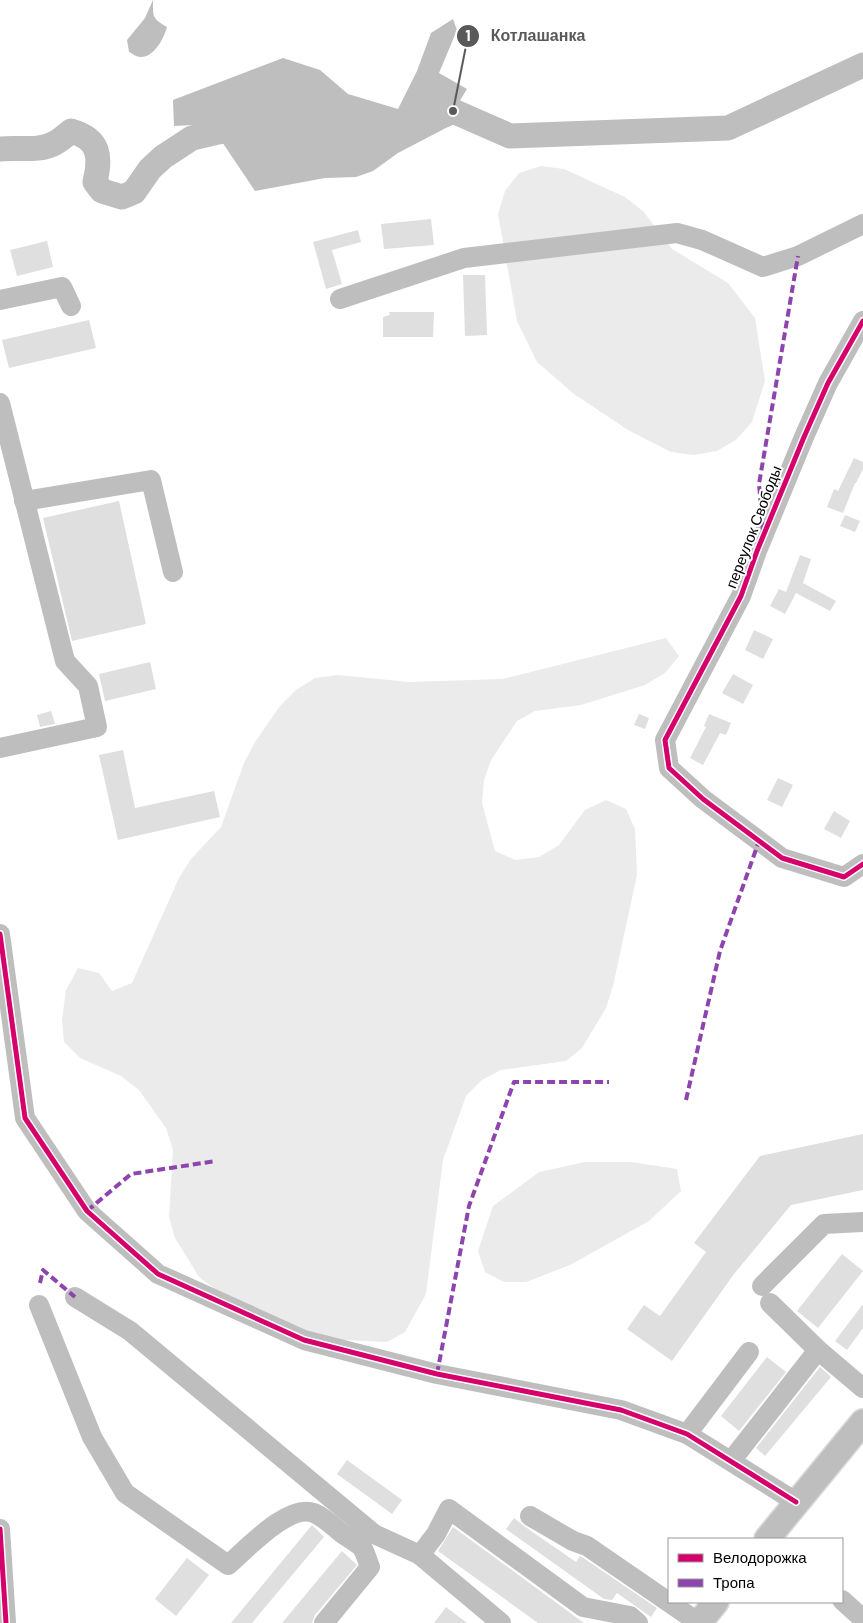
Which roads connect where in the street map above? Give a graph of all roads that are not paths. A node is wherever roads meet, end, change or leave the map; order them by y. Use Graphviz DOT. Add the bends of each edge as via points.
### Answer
graph roads {
  1 [pos="863,224"];
  2 [pos="340,299"];
  3 [pos="0,300"];
  4 [pos="71,306"];
  5 [pos="863,322"];
  6 [pos="0,403"];
  7 [pos="24,501"];
  8 [pos="173,572"];
  9 [pos="0,748"];
  10 [pos="863,864"];
  11 [pos="0,934"];
  12 [pos="863,1222"];
  13 [pos="75,1297"];
  14 [pos="39,1306"];
  15 [pos="818,1350"];
  16 [pos="749,1352"];
  17 [pos="863,1388"];
  18 [pos="863,1422"];
  19 [pos="687,1434"];
  20 [pos="731,1461"];
  21 [pos="796,1502"];
  22 [pos="530,1516"];
  23 [pos="0,1529"];
  24 [pos="770,1538"];
  25 [pos="368,1541"];
  26 [pos="420,1555"];
  27 [pos="843,1601"];
  28 [pos="668,1602"];
  29 [pos="670,1603"];
  30 [pos="715,1603"];
  31 [pos="863,1619"];
  32 [pos="6,1623"];
  33 [pos="324,1623"];
  34 [pos="501,1623"];
  35 [pos="638,1623"];
  36 [pos="699,1623"];
  1 -- 2 [label="street" via="798,256 763,267 702,240 677,233 464,258"];
  3 -- 4 [label="street" via="62,287"];
  5 -- 10 [label="street, переулок Свободы" via="828,383 741,596 665,740 669,768 703,799 782,858 844,877"];
  6 -- 7 [label="street"];
  7 -- 8 [label="street" via="151,480"];
  7 -- 9 [label="street" via="65,661 88,686 98,727"];
  11 -- 19 [label="street" via="25,1118 86,1211 158,1274 304,1340 437,1374 621,1410"];
  12 -- 15 [label="street" via="824,1224 766,1295"];
  13 -- 25 [label="street" via="130,1331"];
  14 -- 25 [label="street" via="92,1437 125,1493 228,1565 278,1522 301,1512 312,1512 325,1519 349,1539"];
  15 -- 17 [label="street"];
  15 -- 20 [label="street"];
  16 -- 19 [label="street"];
  18 -- 21 [label="main road"];
  19 -- 20 [label="street"];
  20 -- 21 [label="street"];
  21 -- 24 [label="main road"];
  22 -- 28 [label="street" via="587,1546"];
  23 -- 32 [label="street"];
  25 -- 26 [label="street"];
  25 -- 33 [label="street" via="370,1567"];
  26 -- 34 [label="street"];
  26 -- 35 [label="street" via="449,1509 583,1607 630,1616"];
  27 -- 31 [label="street"];
  29 -- 36 [label="street"];
  30 -- 36 [label="main road"];
}
